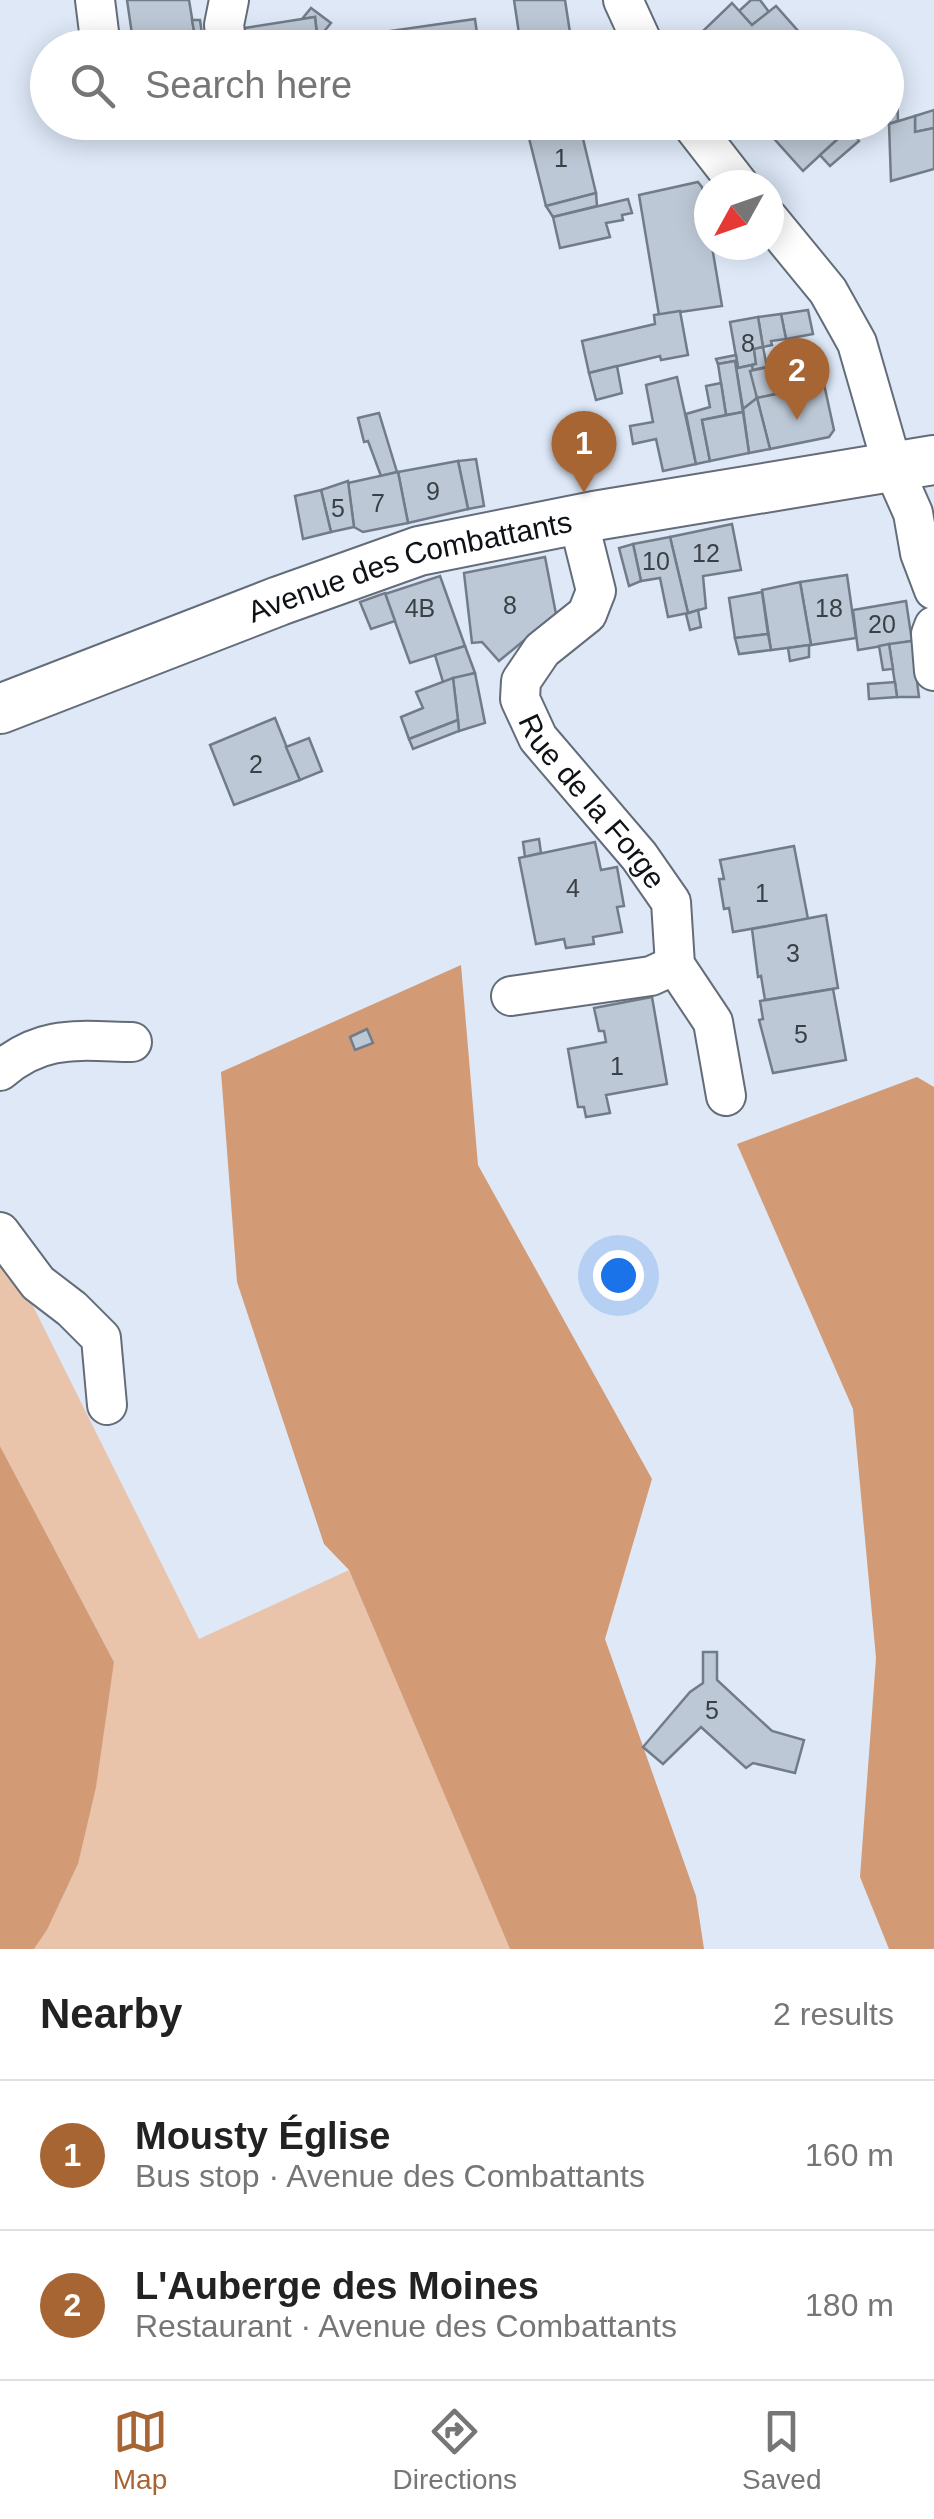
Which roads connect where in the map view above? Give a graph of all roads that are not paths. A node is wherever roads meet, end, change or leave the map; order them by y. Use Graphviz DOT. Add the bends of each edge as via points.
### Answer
graph roads {
  1 [pos="94,0"];
  2 [pos="229,0"];
  3 [pos="623,0"];
  4 [pos="98,30"];
  5 [pos="225,30"];
  6 [pos="637,30"];
  7 [pos="704,140"];
  8 [pos="726,170"];
  9 [pos="784,237"];
  10 [pos="913,464"];
  11 [pos="578,519"];
  12 [pos="934,590"];
  13 [pos="934,626"];
  14 [pos="934,671"];
  15 [pos="0,710"];
  16 [pos="676,965"];
  17 [pos="511,996"];
  18 [pos="132,1042"];
  19 [pos="0,1070"];
  20 [pos="726,1096"];
  21 [pos="0,1232"];
  22 [pos="107,1405"];
  1 -- 4 [label="street"];
  2 -- 5 [label="street"];
  3 -- 6 [label="street"];
  7 -- 8 [label="street"];
  9 -- 10 [label="street" via="828,291"];
  10 -- 11 [label="main road, Avenue des Combattants"];
  10 -- 12 [label="street" via="913,513"];
  11 -- 15 [label="main road, Avenue des Combattants" via="420,552"];
  11 -- 16 [label="street, Rue de la Forge" via="596,591 586,614 542,650 521,681 520,699 538,738 671,902"];
  13 -- 14 [label="street"];
  16 -- 17 [label="street" via="651,976"];
  16 -- 20 [label="street, Rue de la Forge" via="714,1022"];
  18 -- 19 [label="street" via="53,1041"];
  21 -- 22 [label="street" via="38,1283 101,1338"];
}
